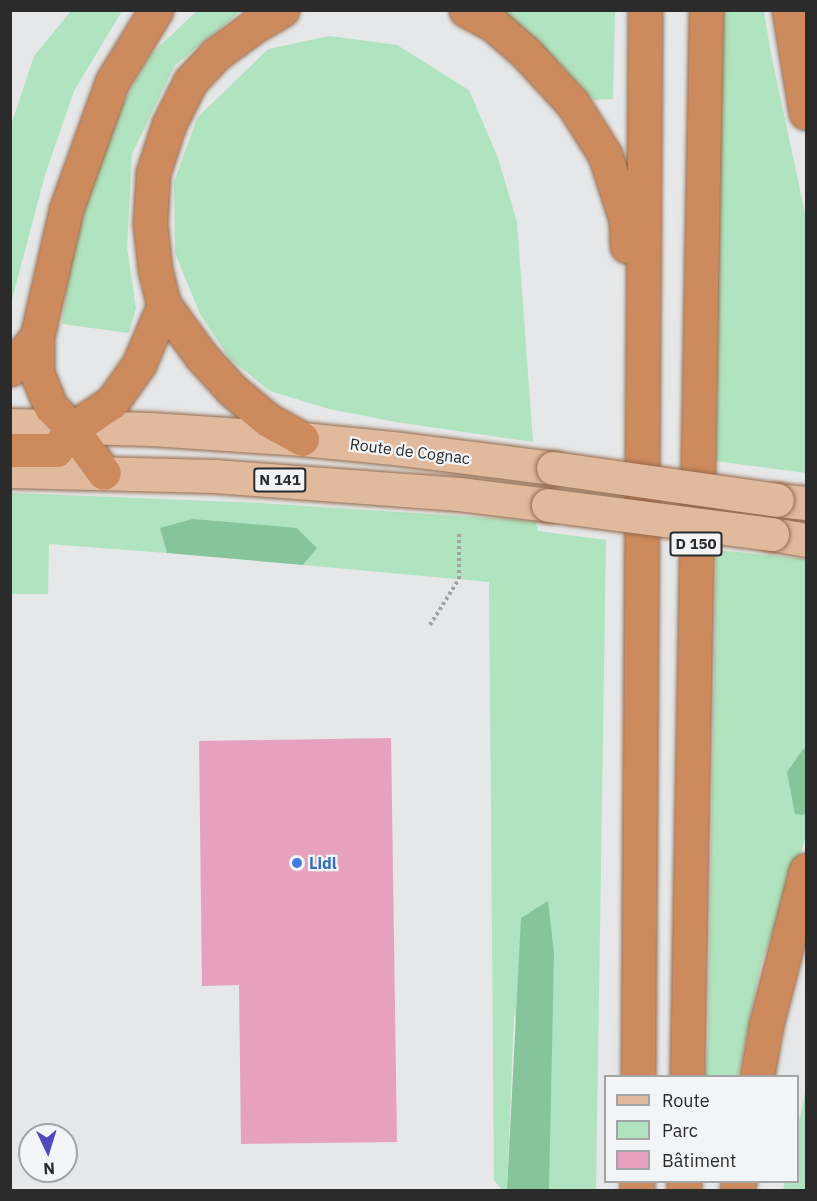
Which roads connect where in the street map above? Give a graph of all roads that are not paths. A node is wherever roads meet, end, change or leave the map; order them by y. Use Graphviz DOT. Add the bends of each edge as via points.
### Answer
graph roads {
  1 [pos="156,10"];
  2 [pos="282,10"];
  3 [pos="466,10"];
  4 [pos="645,10"];
  5 [pos="705,10"];
  6 [pos="789,10"];
  7 [pos="807,113"];
  8 [pos="164,305"];
  9 [pos="37,337"];
  10 [pos="641,348"];
  11 [pos="10,369"];
  12 [pos="10,425"];
  13 [pos="72,429"];
  14 [pos="302,439"];
  15 [pos="10,450"];
  16 [pos="10,471"];
  17 [pos="104,473"];
  18 [pos="792,501"];
  19 [pos="807,540"];
  20 [pos="807,870"];
  21 [pos="638,1075"];
  22 [pos="687,1075"];
  23 [pos="757,1075"];
  1 -- 9 [label="highway" via="112,82 104,103 66,210"];
  2 -- 8 [label="highway" via="216,54 190,82 169,124 153,173 150,223 154,270"];
  3 -- 10 [label="highway" via="494,25 526,53 573,104 605,155 626,220 629,279"];
  4 -- 10 [label="highway"];
  5 -- 22 [label="highway, D 150"];
  6 -- 7 [label="highway"];
  8 -- 13 [label="highway" via="140,364 112,402"];
  8 -- 14 [label="highway" via="232,390 267,420"];
  9 -- 11 [label="highway"];
  9 -- 13 [label="highway" via="40,381 51,407"];
  10 -- 21 [label="highway"];
  12 -- 13 [label="main road, Route de Cognac"];
  13 -- 14 [label="main road, Route de Cognac" via="151,429"];
  13 -- 15 [label="highway" via="56,450"];
  13 -- 17 [label="highway"];
  14 -- 18 [label="main road, Route de Cognac, bridge"];
  16 -- 17 [label="main road, N 141"];
  17 -- 19 [label="main road, N 141, bridge" via="334,484 548,505"];
  20 -- 23 [label="highway" via="766,1025"];
}
